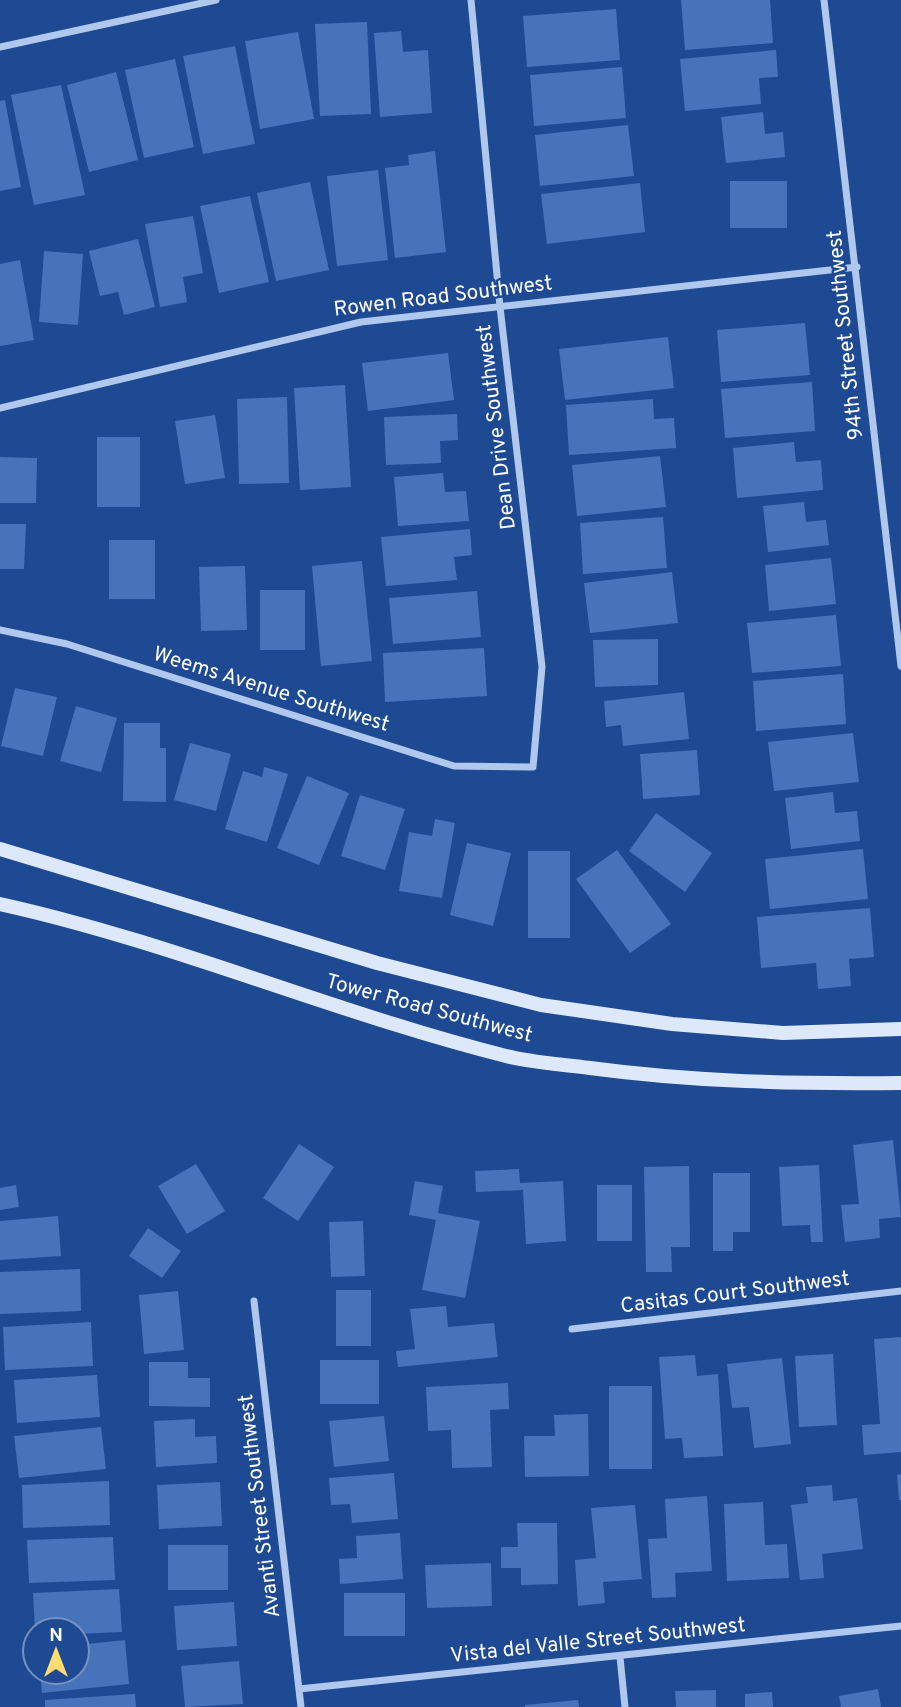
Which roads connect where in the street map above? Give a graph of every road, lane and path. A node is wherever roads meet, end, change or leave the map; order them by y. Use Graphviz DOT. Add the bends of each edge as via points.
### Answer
graph roads {
  1 [pos="216,0"];
  2 [pos="471,0"];
  3 [pos="824,0"];
  4 [pos="0,47"];
  5 [pos="857,267"];
  6 [pos="500,307"];
  7 [pos="0,408"];
  8 [pos="0,630"];
  9 [pos="901,666"];
  10 [pos="533,767"];
  11 [pos="0,849"];
  12 [pos="0,904"];
  13 [pos="901,1029"];
  14 [pos="901,1083"];
  15 [pos="901,1291"];
  16 [pos="254,1301"];
  17 [pos="572,1329"];
  18 [pos="901,1626"];
  19 [pos="620,1657"];
  20 [pos="299,1689"];
  21 [pos="301,1707"];
  22 [pos="625,1707"];
  1 -- 4 [label="street"];
  2 -- 6 [label="street, Dean Drive Southwest"];
  3 -- 5 [label="street, 94th Street Southwest"];
  5 -- 6 [label="street, Rowen Road Southwest"];
  5 -- 9 [label="street, 94th Street Southwest"];
  6 -- 7 [label="street, Rowen Road Southwest" via="361,322"];
  6 -- 10 [label="street, Dean Drive Southwest" via="542,667"];
  8 -- 10 [label="street, Weems Avenue Southwest" via="67,644 454,766"];
  11 -- 13 [label="street, Tower Road Southwest" via="377,962 541,1005 672,1024 783,1033"];
  12 -- 14 [label="street, Tower Road Southwest" via="59,917 357,1014 509,1057 659,1077 795,1084"];
  15 -- 17 [label="street, Casitas Court Southwest"];
  16 -- 20 [label="street, Avanti Street Southwest"];
  18 -- 19 [label="street, Vista del Valle Street Southwest"];
  19 -- 20 [label="street, Vista del Valle Street Southwest"];
  19 -- 22 [label="street"];
  20 -- 21 [label="street, Avanti Street Southwest"];
}
